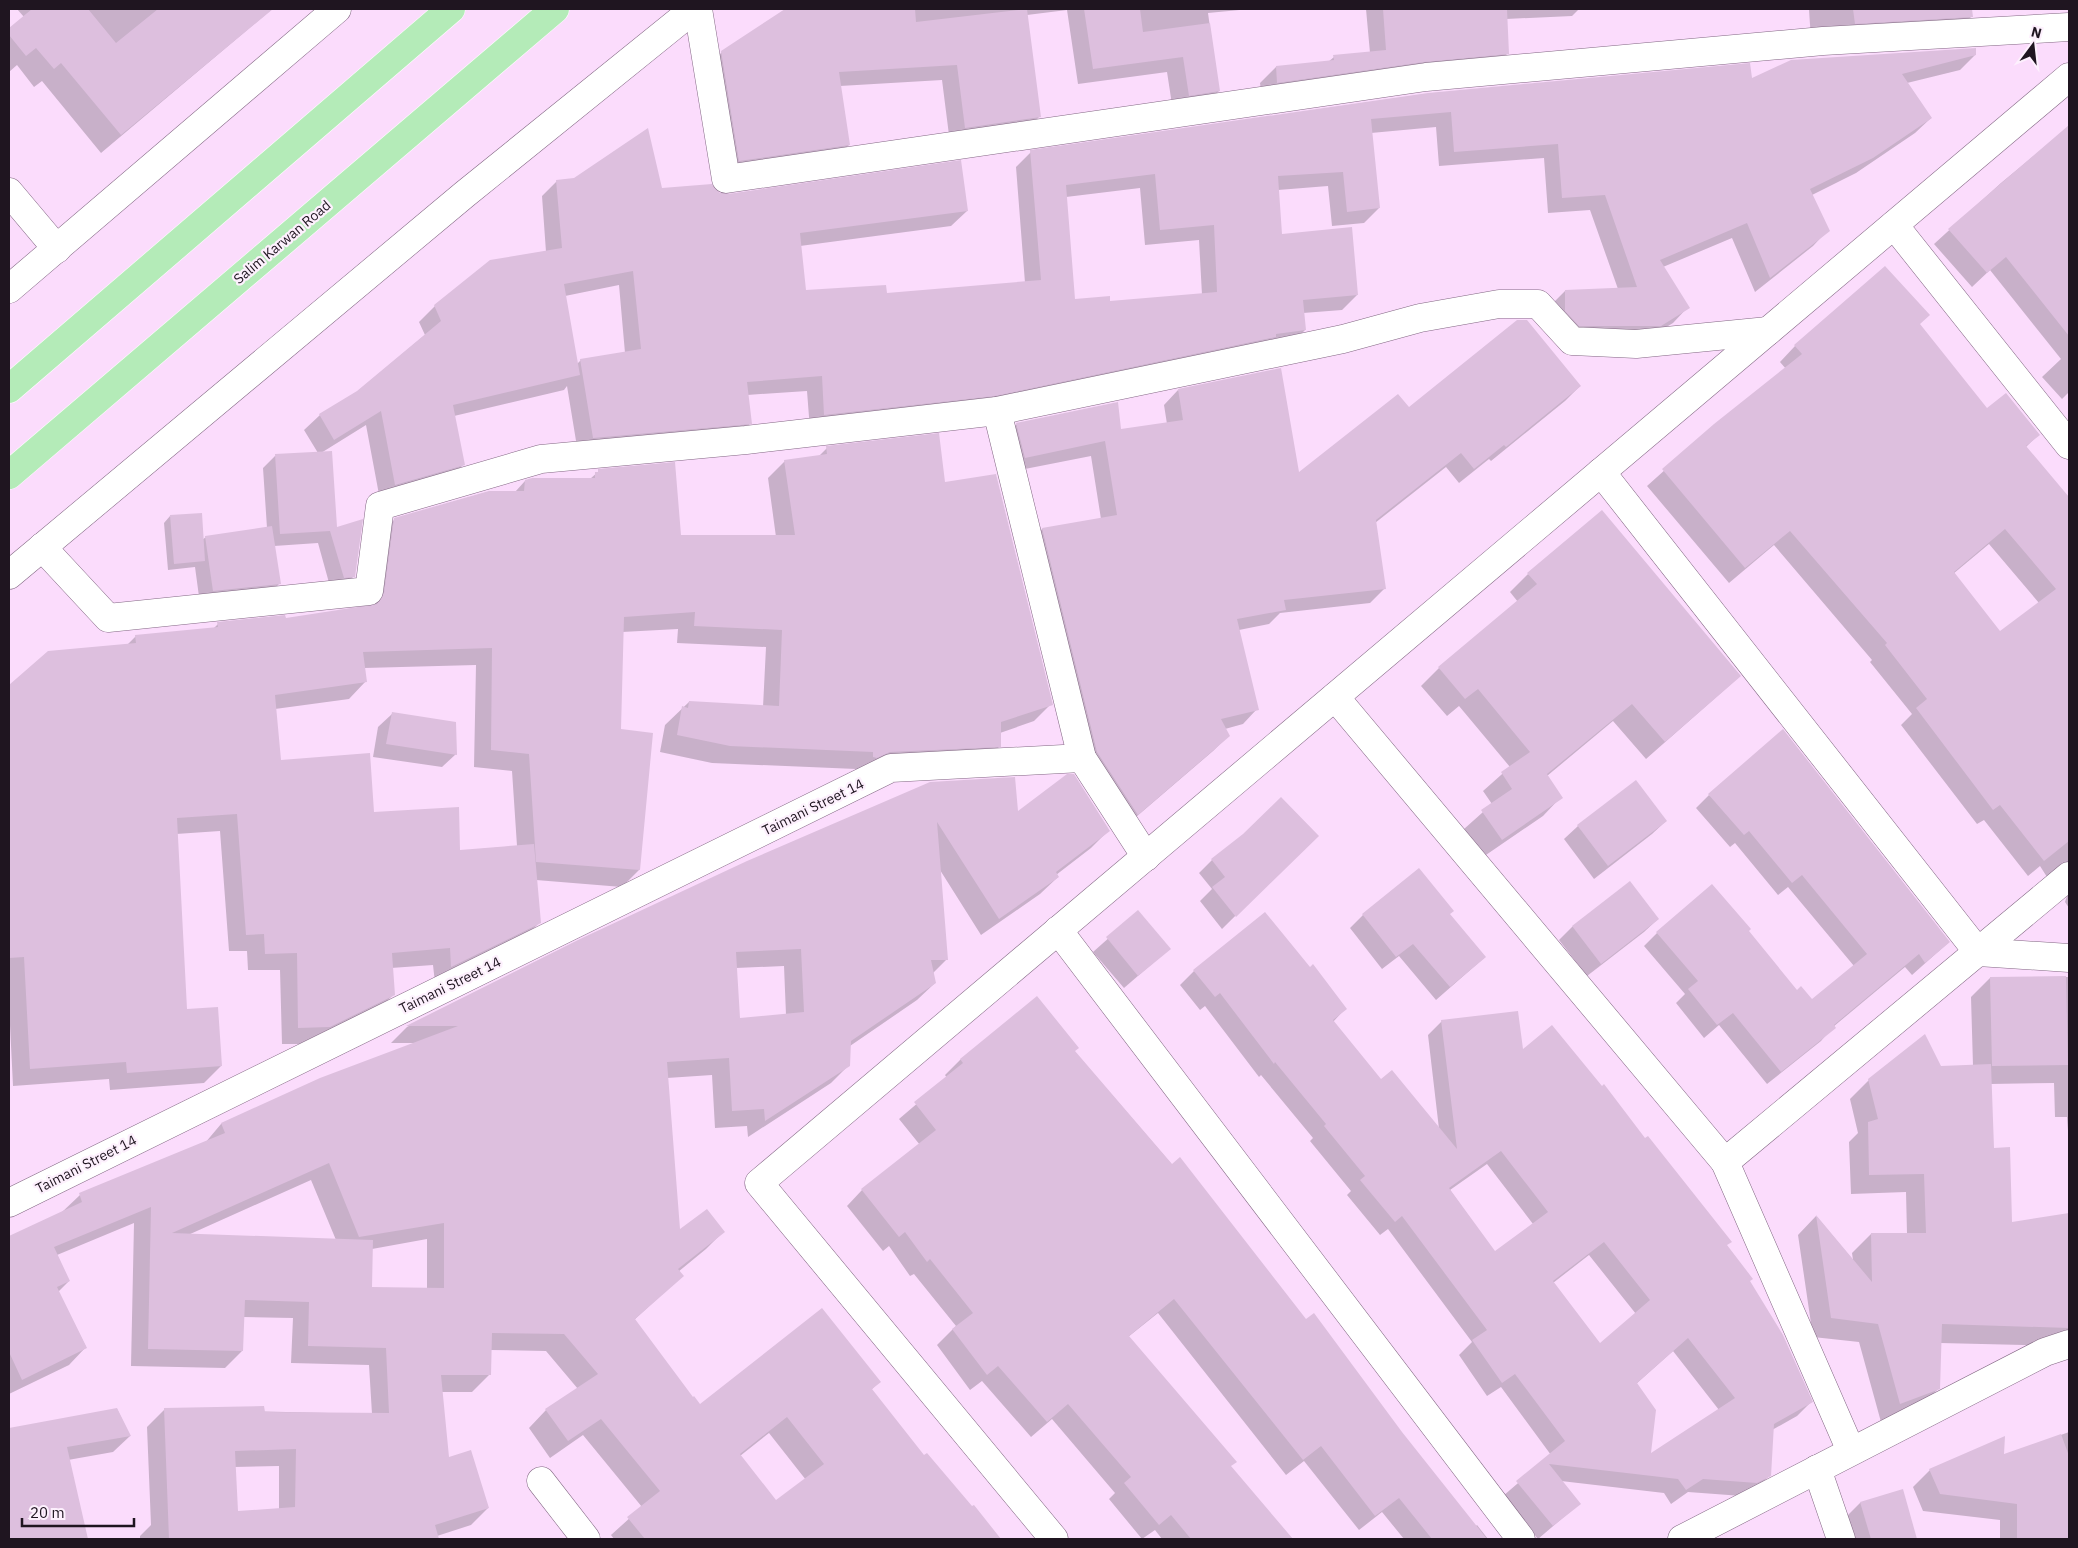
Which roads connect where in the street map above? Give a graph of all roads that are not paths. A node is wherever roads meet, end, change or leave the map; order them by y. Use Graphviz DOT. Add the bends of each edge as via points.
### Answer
graph roads {
  1 [pos="451,9"];
  2 [pos="556,9"];
  3 [pos="694,9"];
  4 [pos="698,9"];
  5 [pos="328,11"];
  6 [pos="2069,27"];
  7 [pos="2069,77"];
  8 [pos="9,192"];
  9 [pos="1894,225"];
  10 [pos="57,249"];
  11 [pos="9,289"];
  12 [pos="1768,331"];
  13 [pos="9,389"];
  14 [pos="996,411"];
  15 [pos="2069,445"];
  16 [pos="1602,472"];
  17 [pos="9,475"];
  18 [pos="42,546"];
  19 [pos="9,575"];
  20 [pos="1335,697"];
  21 [pos="1082,758"];
  22 [pos="1146,857"];
  23 [pos="2069,876"];
  24 [pos="1058,930"];
  25 [pos="1978,952"];
  26 [pos="2069,958"];
  27 [pos="1725,1162"];
  28 [pos="9,1203"];
  29 [pos="2069,1344"];
  30 [pos="1851,1451"];
  31 [pos="1817,1469"];
  32 [pos="541,1481"];
  33 [pos="586,1539"];
  34 [pos="1054,1539"];
  35 [pos="1521,1539"];
  36 [pos="1682,1539"];
  37 [pos="1841,1539"];
  1 -- 13 [label="main road"];
  2 -- 17 [label="main road, Salim Karwan Road"];
  3 -- 18 [label="street" via="465,194"];
  4 -- 6 [label="street" via="726,179 1426,77 1823,41"];
  5 -- 10 [label="street"];
  7 -- 9 [label="street"];
  8 -- 10 [label="street"];
  9 -- 12 [label="street"];
  9 -- 15 [label="street"];
  10 -- 11 [label="street"];
  12 -- 14 [label="street" via="1636,344 1572,341 1538,304 1498,304 1420,318 1343,339"];
  12 -- 16 [label="street"];
  14 -- 18 [label="street" via="746,440 541,459 380,506 369,591 108,618"];
  14 -- 21 [label="street"];
  16 -- 20 [label="street"];
  16 -- 25 [label="street"];
  18 -- 19 [label="street"];
  20 -- 22 [label="street"];
  20 -- 27 [label="street"];
  21 -- 22 [label="street"];
  21 -- 28 [label="street, Taimani Street 14" via="891,768"];
  22 -- 24 [label="street"];
  23 -- 25 [label="street"];
  24 -- 34 [label="street" via="758,1183"];
  24 -- 35 [label="street"];
  25 -- 26 [label="street"];
  25 -- 27 [label="street"];
  27 -- 30 [label="street"];
  29 -- 30 [label="street" via="2045,1352"];
  30 -- 31 [label="street"];
  31 -- 36 [label="street"];
  31 -- 37 [label="street"];
  32 -- 33 [label="street"];
}
